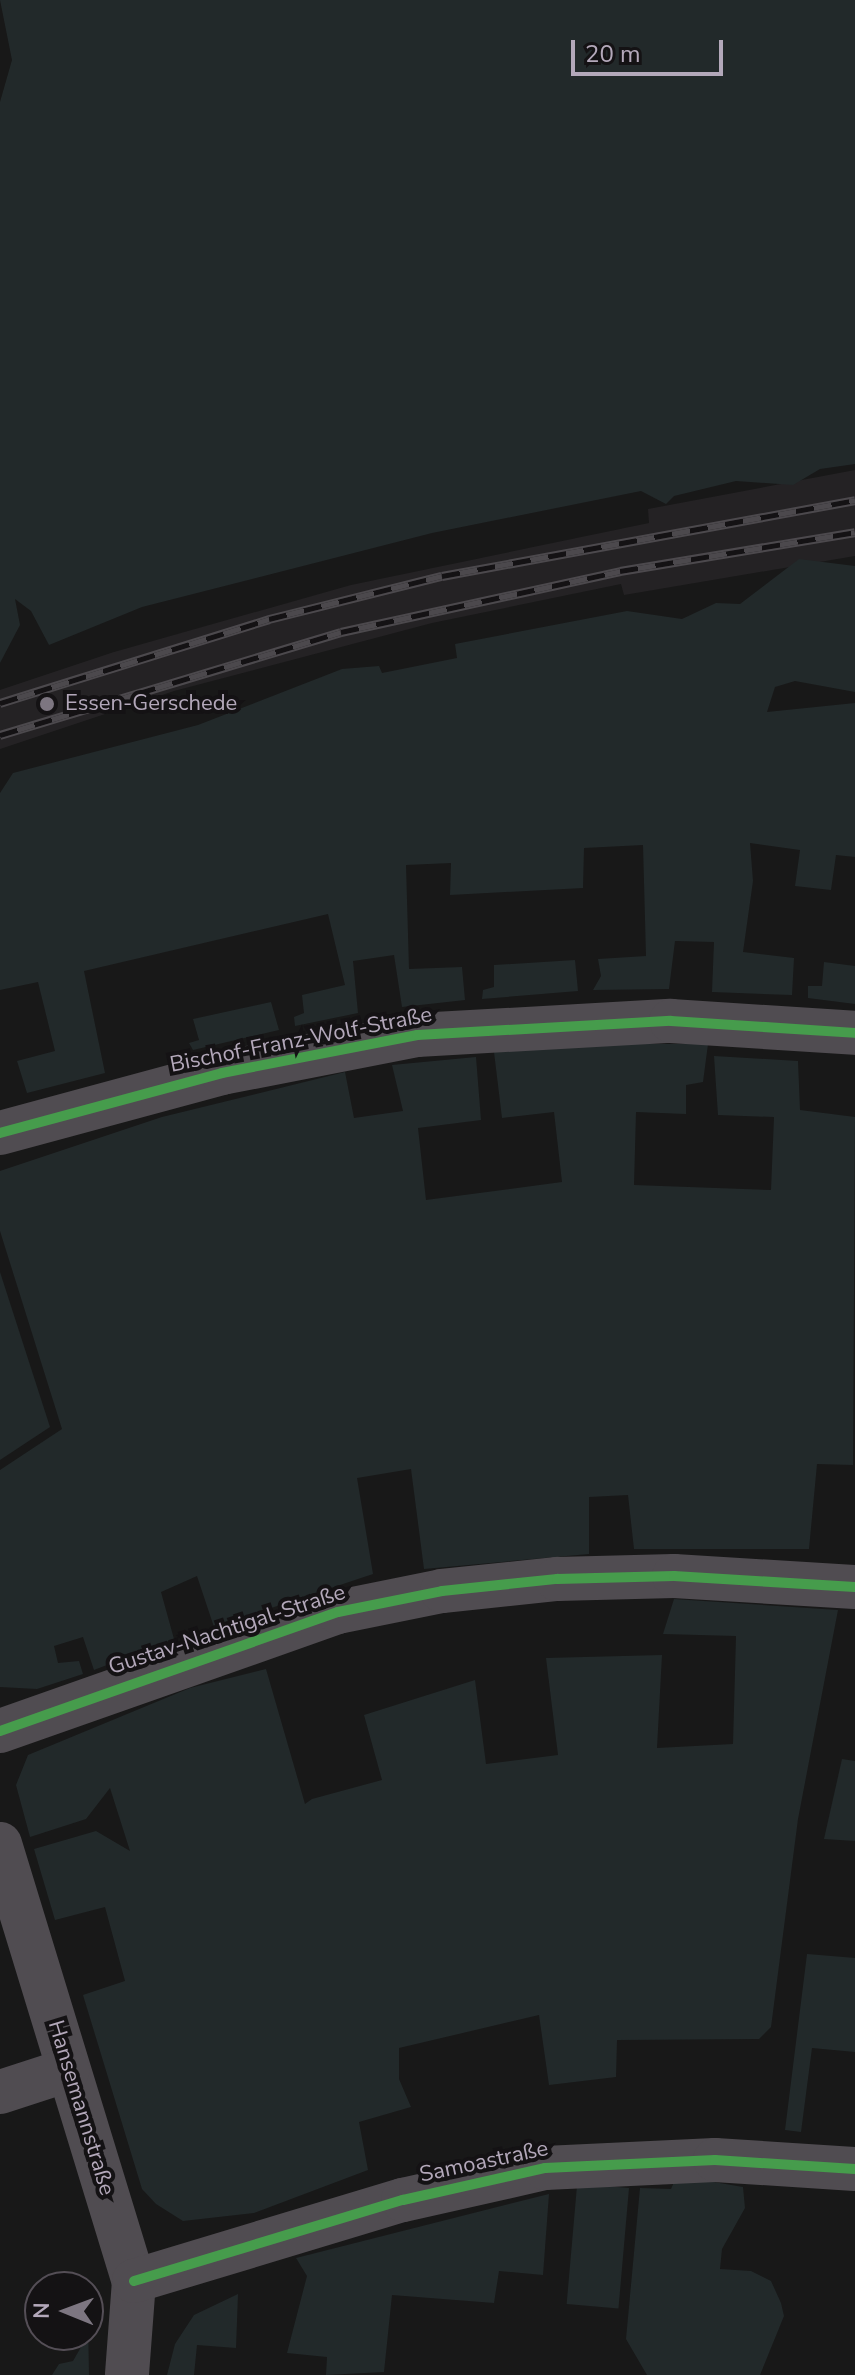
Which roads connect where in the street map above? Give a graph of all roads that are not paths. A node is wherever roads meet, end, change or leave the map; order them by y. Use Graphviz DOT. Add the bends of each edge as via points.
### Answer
graph roads {
  1 [pos="855,1033"];
  2 [pos="0,1133"];
  3 [pos="855,1587"];
  4 [pos="0,1731"];
  5 [pos="0,1844"];
  6 [pos="68,2070"];
  7 [pos="0,2092"];
  8 [pos="855,2169"];
  9 [pos="134,2281"];
  10 [pos="127,2375"];
  1 -- 2 [label="street, Bischof-Franz-Wolf-Straße" via="671,1021 457,1030 222,1073"];
  3 -- 4 [label="street, Gustav-Nachtigal-Straße" via="674,1576 557,1579 442,1591 338,1612"];
  5 -- 6 [label="street, Hansemannstraße"];
  6 -- 7 [label="street"];
  6 -- 9 [label="street, Hansemannstraße"];
  8 -- 9 [label="street, Samoastraße" via="715,2160 545,2168 403,2200"];
  9 -- 10 [label="street, Hansemannstraße"];
}
